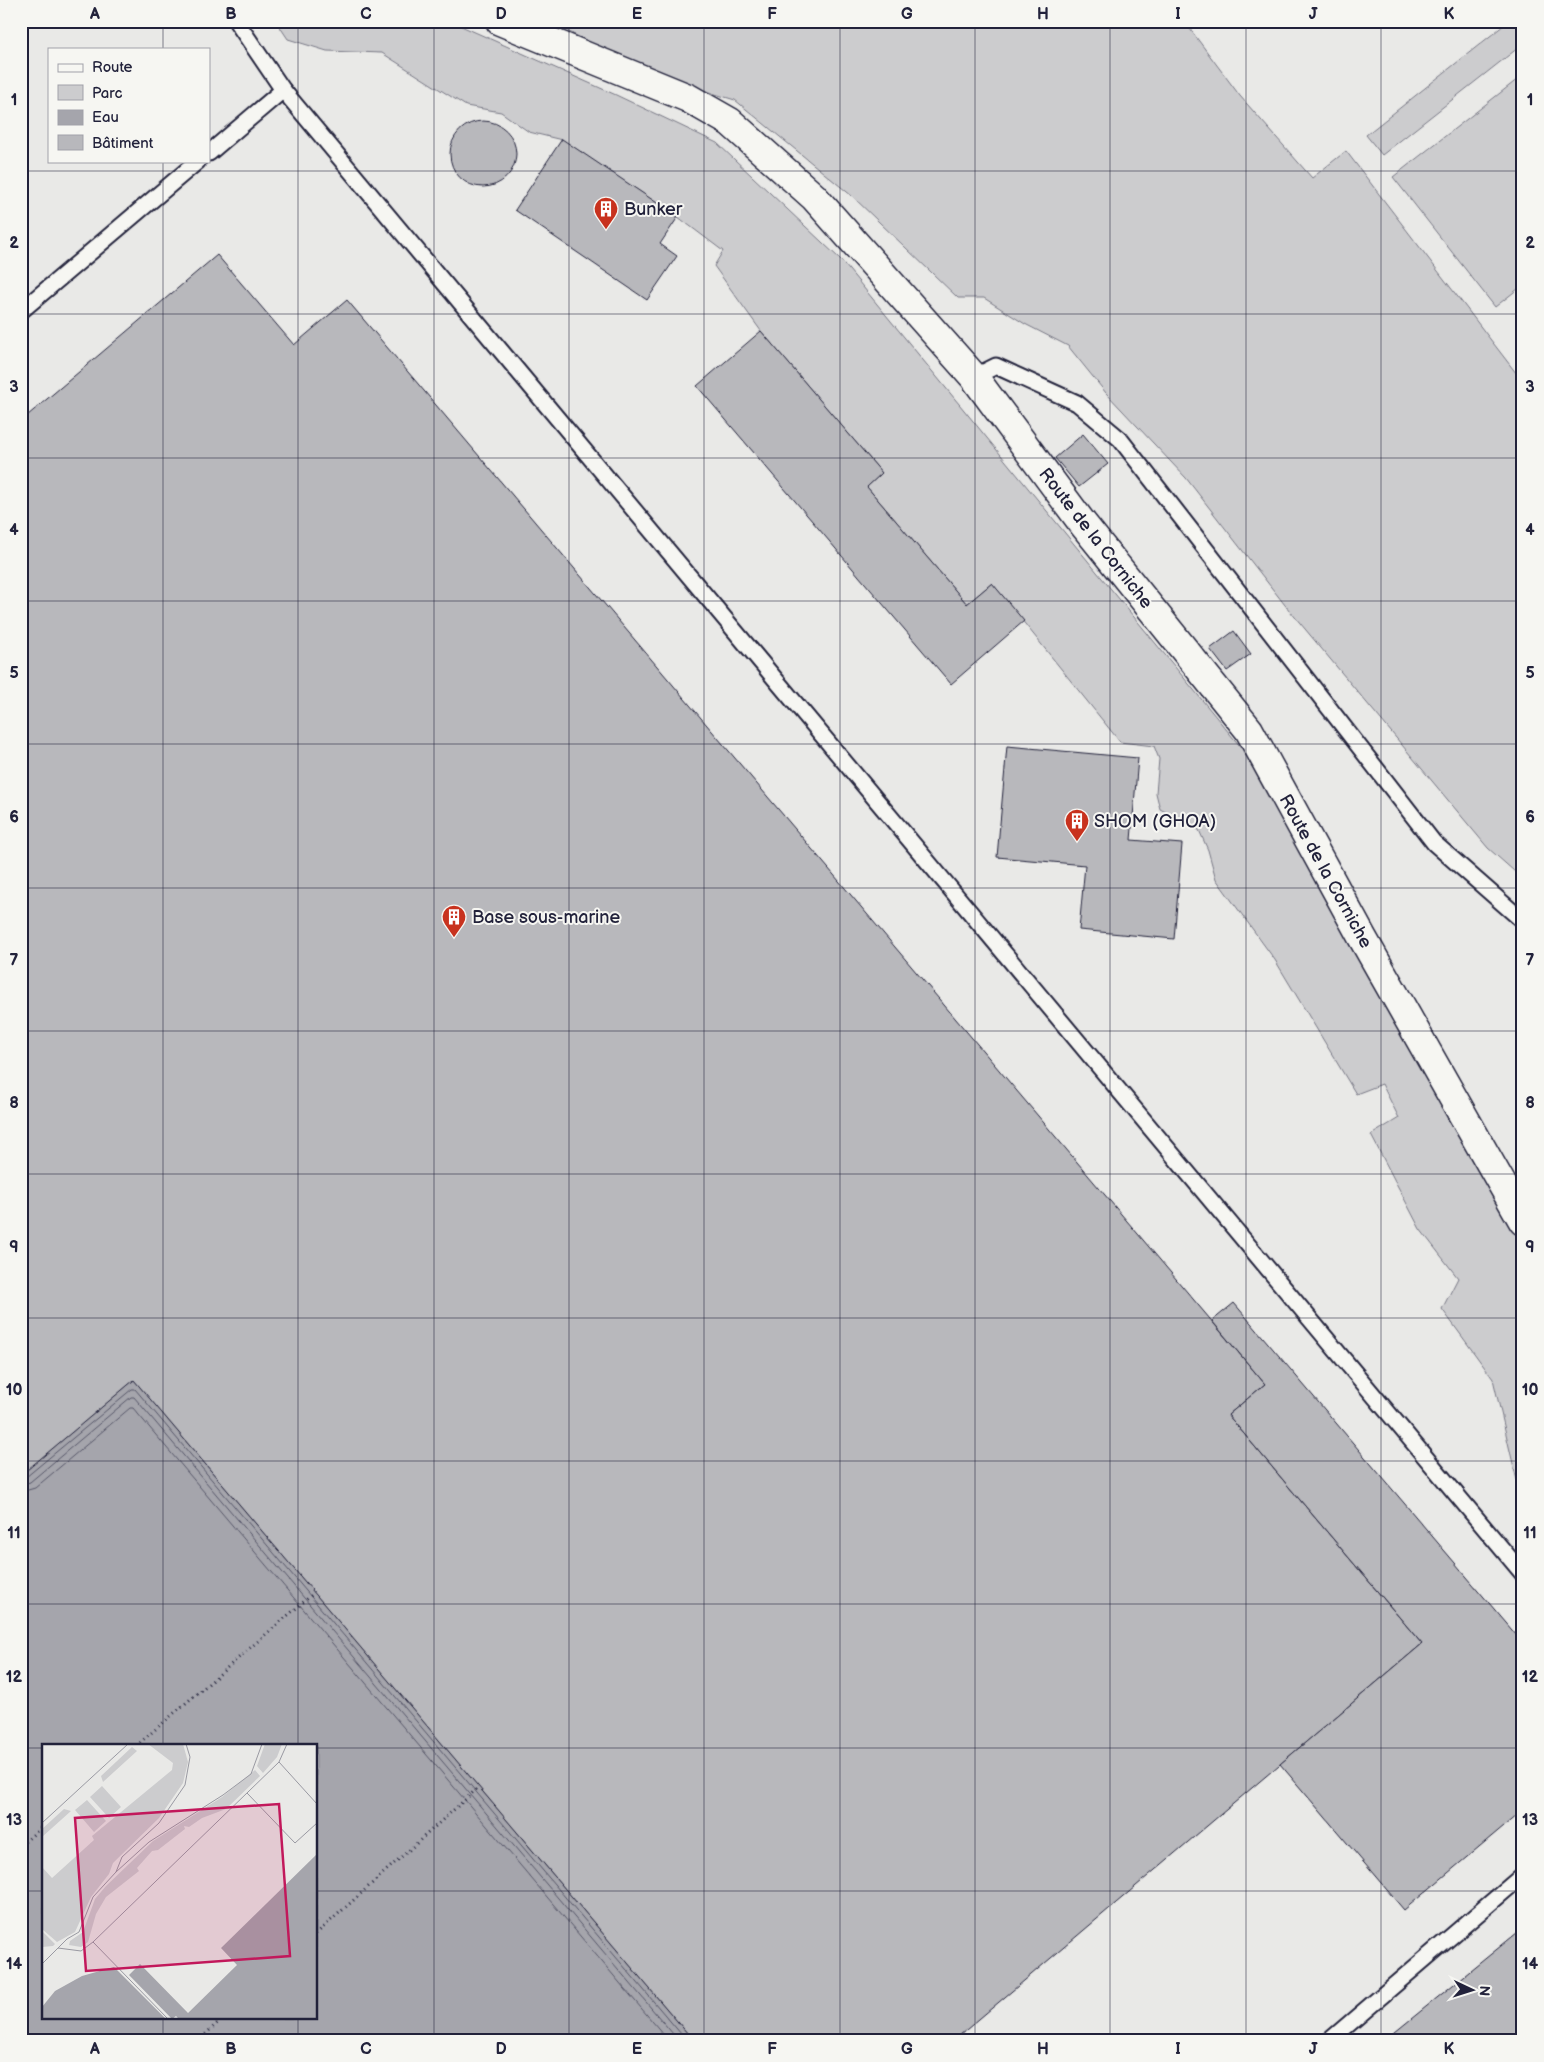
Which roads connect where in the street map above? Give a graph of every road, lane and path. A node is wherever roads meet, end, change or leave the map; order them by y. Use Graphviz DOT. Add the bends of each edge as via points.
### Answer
graph roads {
  1 [pos="236,21"];
  2 [pos="500,21"];
  3 [pos="283,90"];
  4 [pos="210,152"];
  5 [pos="197,162"];
  6 [pos="21,311"];
  7 [pos="974,377"];
  8 [pos="1523,922"];
  9 [pos="1523,1221"];
  10 [pos="1523,1574"];
  11 [pos="314,1593"];
  12 [pos="138,1744"];
  13 [pos="479,1786"];
  14 [pos="42,1828"];
  15 [pos="21,1845"];
  16 [pos="1523,1875"];
  17 [pos="318,1932"];
  18 [pos="221,2020"];
  19 [pos="198,2041"];
  20 [pos="1329,2041"];
  1 -- 3 [label="lane"];
  2 -- 7 [label="street, Route de la Corniche" via="688,98 730,122 814,198"];
  3 -- 4 [label="lane"];
  3 -- 10 [label="lane"];
  5 -- 6 [label="lane"];
  7 -- 8 [label="lane" via="996,366 1077,403 1120,439 1434,843"];
  7 -- 9 [label="street, Route de la Corniche" via="1083,524 1248,730"];
  11 -- 12 [label="path"];
  13 -- 17 [label="path"];
  14 -- 15 [label="path"];
  16 -- 20 [label="lane"];
  18 -- 19 [label="path"];
}
